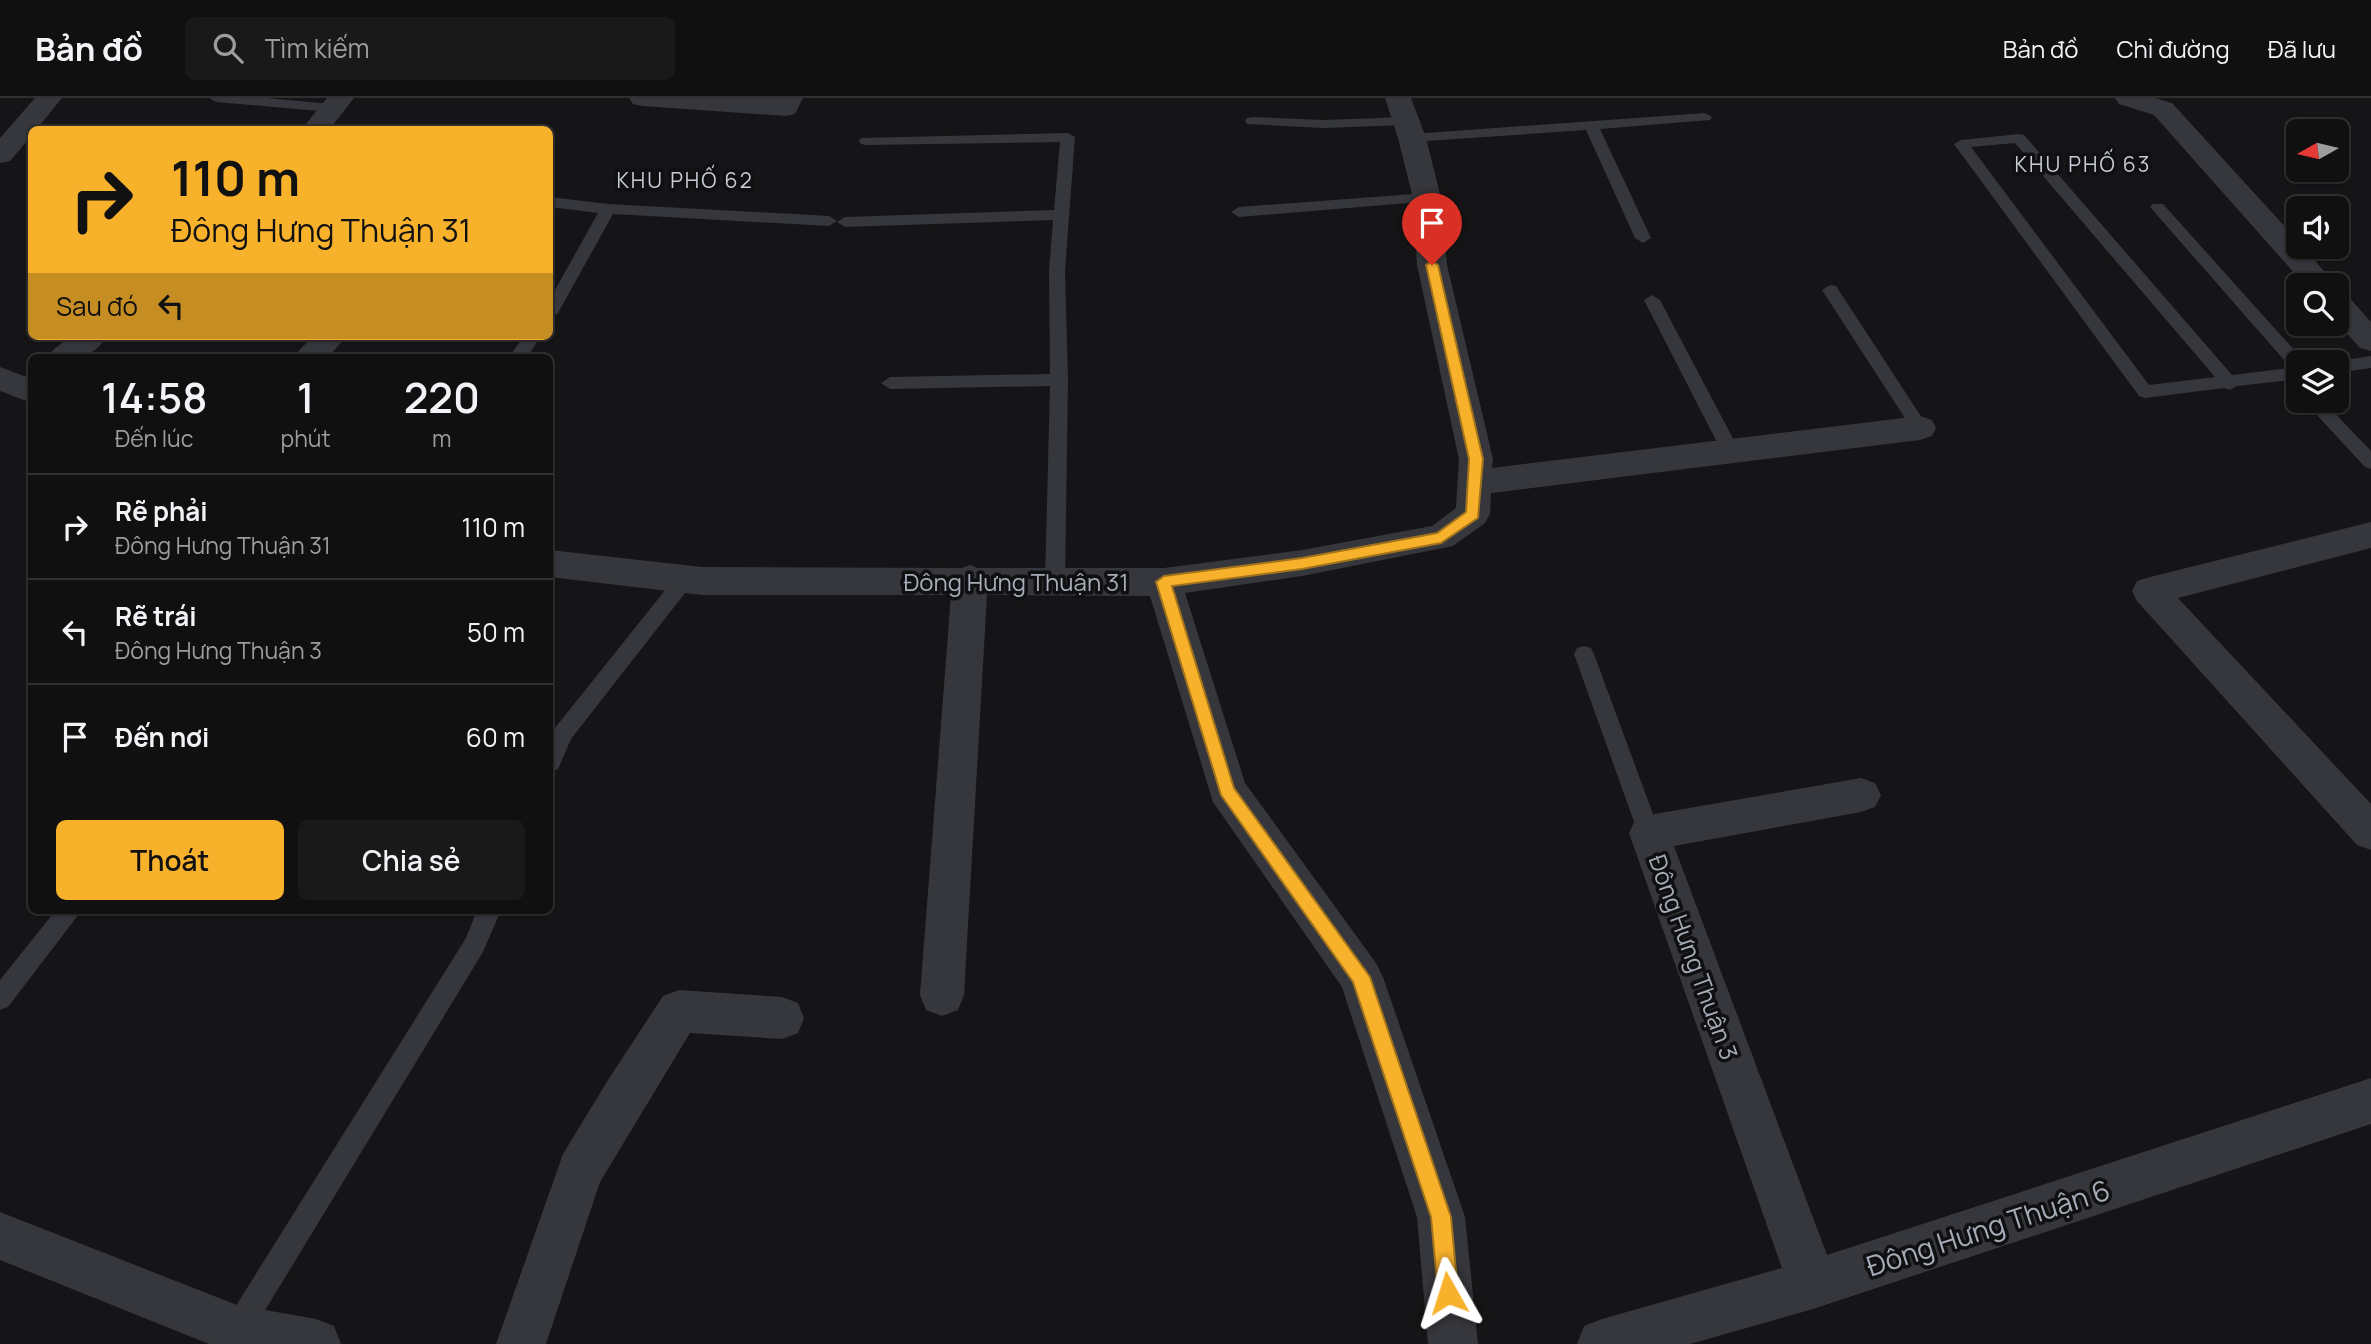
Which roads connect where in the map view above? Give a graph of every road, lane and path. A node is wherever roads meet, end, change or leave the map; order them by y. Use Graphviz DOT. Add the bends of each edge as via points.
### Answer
graph roads {
  1 [pos="49,98"];
  2 [pos="216,98"];
  3 [pos="642,98"];
  4 [pos="790,98"];
  5 [pos="2128,98"];
  6 [pos="336,103"];
  7 [pos="1705,117"];
  8 [pos="1405,119"];
  9 [pos="1252,121"];
  10 [pos="1591,125"];
  11 [pos="317,126"];
  12 [pos="866,141"];
  13 [pos="0,155"];
  14 [pos="1427,198"];
  15 [pos="553,202"];
  16 [pos="2158,207"];
  17 [pos="608,209"];
  18 [pos="1238,212"];
  19 [pos="1062,215"];
  20 [pos="1643,238"];
  21 [pos="2310,273"];
  22 [pos="1830,290"];
  23 [pos="1651,300"];
  24 [pos="553,308"];
  25 [pos="2349,316"];
  26 [pos="87,340"];
  27 [pos="328,340"];
  28 [pos="2371,341"];
  29 [pos="68,354"];
  30 [pos="312,354"];
  31 [pos="2371,362"];
  32 [pos="2286,364"];
  33 [pos="2349,365"];
  34 [pos="2286,376"];
  35 [pos="1059,380"];
  36 [pos="890,383"];
  37 [pos="2230,384"];
  38 [pos="2324,413"];
  39 [pos="1920,428"];
  40 [pos="1730,450"];
  41 [pos="2371,462"];
  42 [pos="1473,499"];
  43 [pos="2371,535"];
  44 [pos="553,564"];
  45 [pos="685,579"];
  46 [pos="970,579"];
  47 [pos="1055,582"];
  48 [pos="1164,582"];
  49 [pos="1584,654"];
  50 [pos="553,756"];
  51 [pos="1861,795"];
  52 [pos="2371,832"];
  53 [pos="1649,833"];
  54 [pos="68,914"];
  55 [pos="487,914"];
  56 [pos="942,995"];
  57 [pos="0,999"];
  58 [pos="782,1018"];
  59 [pos="2371,1101"];
  60 [pos="0,1236"];
  61 [pos="1813,1284"];
  62 [pos="234,1337"];
  63 [pos="316,1344"];
  64 [pos="521,1344"];
  65 [pos="1453,1344"];
  66 [pos="1602,1344"];
  1 -- 13 [label="street"];
  2 -- 6 [label="lane"];
  3 -- 4 [label="street" via="786,108"];
  5 -- 21 [label="street" via="2164,110"];
  6 -- 11 [label="street"];
  7 -- 10 [label="lane"];
  8 -- 9 [label="lane" via="1322,124"];
  8 -- 10 [label="lane"];
  8 -- 14 [label="street"];
  10 -- 20 [label="lane"];
  12 -- 19 [label="lane" via="1068,137"];
  14 -- 18 [label="lane"];
  14 -- 42 [label="street" via="1432,265 1476,459"];
  15 -- 17 [label="lane"];
  16 -- 32 [label="lane"];
  17 -- 19 [label="lane" via="837,221"];
  17 -- 24 [label="lane"];
  19 -- 35 [label="lane" via="1057,271"];
  22 -- 39 [label="lane"];
  23 -- 40 [label="lane"];
  25 -- 28 [label="street"];
  26 -- 29 [label="street"];
  27 -- 30 [label="street"];
  31 -- 33 [label="lane"];
  34 -- 37 [label="lane"];
  35 -- 36 [label="lane"];
  35 -- 47 [label="lane"];
  37 -- 37 [label="lane" via="2146,392 1961,144 2019,138"];
  38 -- 41 [label="lane"];
  39 -- 40 [label="street"];
  40 -- 42 [label="street"];
  42 -- 48 [label="street, Đông Hưng Thuận 31" via="1441,537"];
  43 -- 52 [label="street" via="2150,592"];
  44 -- 45 [label="street, Đông Hưng Thuận 31"];
  45 -- 46 [label="street, Đông Hưng Thuận 31"];
  45 -- 50 [label="lane" via="562,734"];
  46 -- 47 [label="street, Đông Hưng Thuận 31"];
  46 -- 56 [label="street"];
  47 -- 48 [label="street, Đông Hưng Thuận 31"];
  48 -- 65 [label="street" via="1227,790 1361,977 1441,1217"];
  49 -- 53 [label="lane"];
  51 -- 53 [label="street, Đông Hưng Thuận 3"];
  53 -- 61 [label="street, Đông Hưng Thuận 3"];
  54 -- 57 [label="lane"];
  55 -- 62 [label="lane" via="475,944"];
  58 -- 64 [label="street" via="679,1011 580,1171"];
  59 -- 61 [label="street, Đông Hưng Thuận 6"];
  60 -- 62 [label="street"];
  61 -- 66 [label="street, Đông Hưng Thuận 6"];
  62 -- 63 [label="street"];
}
